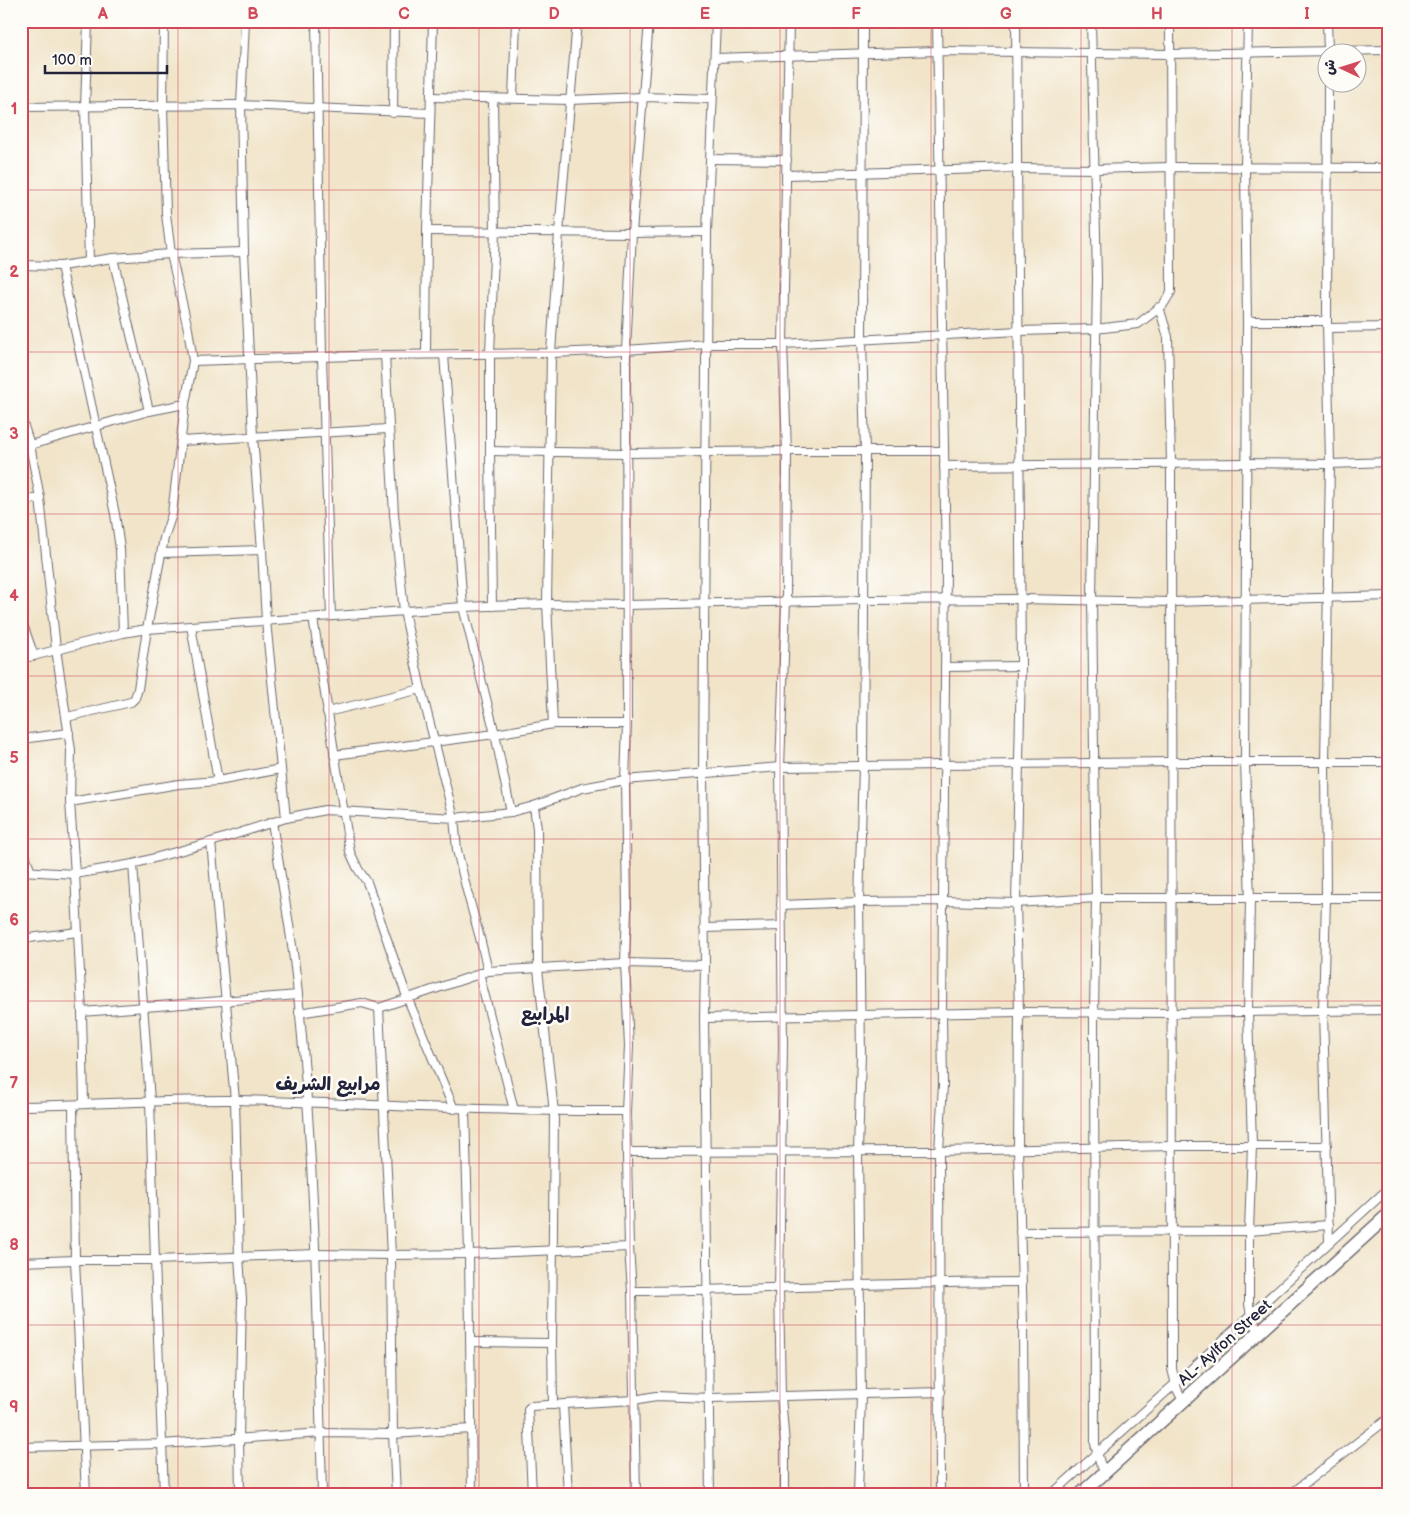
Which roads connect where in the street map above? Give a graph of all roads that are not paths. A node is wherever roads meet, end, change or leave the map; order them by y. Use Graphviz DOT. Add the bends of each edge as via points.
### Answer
graph roads {
  1 [pos="88,21"];
  2 [pos="164,21"];
  3 [pos="245,21"];
  4 [pos="316,21"];
  5 [pos="394,21"];
  6 [pos="433,21"];
  7 [pos="516,21"];
  8 [pos="577,21"];
  9 [pos="648,21"];
  10 [pos="716,21"];
  11 [pos="789,21"];
  12 [pos="862,21"];
  13 [pos="937,21"];
  14 [pos="1016,21"];
  15 [pos="1091,21"];
  16 [pos="1170,21"];
  17 [pos="1248,21"];
  18 [pos="1328,21"];
  19 [pos="1328,42"];
  20 [pos="1368,50"];
  21 [pos="1389,50"];
  22 [pos="937,51"];
  23 [pos="1318,51"];
  24 [pos="863,52"];
  25 [pos="1092,52"];
  26 [pos="1016,53"];
  27 [pos="1248,53"];
  28 [pos="1170,54"];
  29 [pos="790,55"];
  30 [pos="715,58"];
  31 [pos="1328,92"];
  32 [pos="431,97"];
  33 [pos="643,97"];
  34 [pos="513,98"];
  35 [pos="493,99"];
  36 [pos="712,99"];
  37 [pos="570,100"];
  38 [pos="241,105"];
  39 [pos="163,106"];
  40 [pos="21,107"];
  41 [pos="86,107"];
  42 [pos="317,108"];
  43 [pos="392,113"];
  44 [pos="430,113"];
  45 [pos="711,159"];
  46 [pos="787,160"];
  47 [pos="1170,166"];
  48 [pos="1017,168"];
  49 [pos="1245,168"];
  50 [pos="1329,168"];
  51 [pos="1389,168"];
  52 [pos="1095,169"];
  53 [pos="939,171"];
  54 [pos="863,174"];
  55 [pos="787,175"];
  56 [pos="427,232"];
  57 [pos="495,232"];
  58 [pos="707,232"];
  59 [pos="559,233"];
  60 [pos="632,234"];
  61 [pos="244,252"];
  62 [pos="171,254"];
  63 [pos="113,258"];
  64 [pos="88,262"];
  65 [pos="21,265"];
  66 [pos="61,266"];
  67 [pos="1160,307"];
  68 [pos="1247,322"];
  69 [pos="1328,324"];
  70 [pos="1389,327"];
  71 [pos="1095,329"];
  72 [pos="1019,331"];
  73 [pos="943,335"];
  74 [pos="862,339"];
  75 [pos="707,344"];
  76 [pos="783,344"];
  77 [pos="626,350"];
  78 [pos="490,353"];
  79 [pos="551,353"];
  80 [pos="426,354"];
  81 [pos="384,355"];
  82 [pos="444,355"];
  83 [pos="322,357"];
  84 [pos="250,360"];
  85 [pos="193,361"];
  86 [pos="185,404"];
  87 [pos="149,411"];
  88 [pos="22,421"];
  89 [pos="96,426"];
  90 [pos="388,429"];
  91 [pos="325,433"];
  92 [pos="253,436"];
  93 [pos="181,441"];
  94 [pos="30,446"];
  95 [pos="787,450"];
  96 [pos="490,451"];
  97 [pos="705,451"];
  98 [pos="865,451"];
  99 [pos="944,451"];
  100 [pos="550,453"];
  101 [pos="627,453"];
  102 [pos="1246,462"];
  103 [pos="1389,462"];
  104 [pos="1171,463"];
  105 [pos="1330,464"];
  106 [pos="1095,465"];
  107 [pos="944,466"];
  108 [pos="1020,466"];
  109 [pos="40,498"];
  110 [pos="21,501"];
  111 [pos="262,550"];
  112 [pos="162,553"];
  113 [pos="1389,596"];
  114 [pos="1327,598"];
  115 [pos="1020,599"];
  116 [pos="863,600"];
  117 [pos="945,600"];
  118 [pos="1092,600"];
  119 [pos="1246,600"];
  120 [pos="786,601"];
  121 [pos="1172,602"];
  122 [pos="547,604"];
  123 [pos="705,604"];
  124 [pos="626,605"];
  125 [pos="492,606"];
  126 [pos="463,607"];
  127 [pos="404,611"];
  128 [pos="331,616"];
  129 [pos="313,618"];
  130 [pos="21,619"];
  131 [pos="266,621"];
  132 [pos="191,626"];
  133 [pos="147,629"];
  134 [pos="123,633"];
  135 [pos="56,649"];
  136 [pos="34,656"];
  137 [pos="21,659"];
  138 [pos="1021,666"];
  139 [pos="945,667"];
  140 [pos="421,689"];
  141 [pos="327,712"];
  142 [pos="67,716"];
  143 [pos="553,724"];
  144 [pos="627,724"];
  145 [pos="69,733"];
  146 [pos="495,734"];
  147 [pos="21,739"];
  148 [pos="434,742"];
  149 [pos="334,755"];
  150 [pos="1172,762"];
  151 [pos="1325,762"];
  152 [pos="1389,762"];
  153 [pos="1245,763"];
  154 [pos="1094,764"];
  155 [pos="944,765"];
  156 [pos="1018,765"];
  157 [pos="863,766"];
  158 [pos="780,767"];
  159 [pos="282,768"];
  160 [pos="703,774"];
  161 [pos="625,780"];
  162 [pos="218,781"];
  163 [pos="70,802"];
  164 [pos="534,806"];
  165 [pos="343,812"];
  166 [pos="511,812"];
  167 [pos="286,818"];
  168 [pos="454,818"];
  169 [pos="272,822"];
  170 [pos="21,841"];
  171 [pos="211,842"];
  172 [pos="133,864"];
  173 [pos="30,870"];
  174 [pos="21,871"];
  175 [pos="76,874"];
  176 [pos="1096,898"];
  177 [pos="1326,898"];
  178 [pos="1389,898"];
  179 [pos="1172,899"];
  180 [pos="1250,899"];
  181 [pos="942,901"];
  182 [pos="859,902"];
  183 [pos="1016,903"];
  184 [pos="780,905"];
  185 [pos="781,926"];
  186 [pos="704,928"];
  187 [pos="78,932"];
  188 [pos="21,940"];
  189 [pos="625,963"];
  190 [pos="706,965"];
  191 [pos="538,969"];
  192 [pos="488,971"];
  193 [pos="479,973"];
  194 [pos="298,995"];
  195 [pos="407,997"];
  196 [pos="225,1001"];
  197 [pos="144,1006"];
  198 [pos="380,1008"];
  199 [pos="1389,1010"];
  200 [pos="1323,1011"];
  201 [pos="82,1012"];
  202 [pos="1019,1012"];
  203 [pos="1094,1012"];
  204 [pos="1248,1012"];
  205 [pos="299,1013"];
  206 [pos="1173,1013"];
  207 [pos="942,1014"];
  208 [pos="782,1016"];
  209 [pos="860,1016"];
  210 [pos="704,1018"];
  211 [pos="235,1100"];
  212 [pos="150,1102"];
  213 [pos="307,1103"];
  214 [pos="84,1104"];
  215 [pos="73,1105"];
  216 [pos="21,1106"];
  217 [pos="384,1106"];
  218 [pos="454,1109"];
  219 [pos="465,1109"];
  220 [pos="514,1110"];
  221 [pos="626,1111"];
  222 [pos="554,1112"];
  223 [pos="1252,1145"];
  224 [pos="1171,1146"];
  225 [pos="1327,1146"];
  226 [pos="1094,1147"];
  227 [pos="1018,1149"];
  228 [pos="858,1151"];
  229 [pos="939,1151"];
  230 [pos="628,1152"];
  231 [pos="707,1152"];
  232 [pos="780,1152"];
  233 [pos="1389,1188"];
  234 [pos="1389,1214"];
  235 [pos="1329,1226"];
  236 [pos="1249,1231"];
  237 [pos="1020,1232"];
  238 [pos="1095,1232"];
  239 [pos="1173,1232"];
  240 [pos="1329,1242"];
  241 [pos="629,1247"];
  242 [pos="553,1250"];
  243 [pos="316,1254"];
  244 [pos="469,1254"];
  245 [pos="391,1256"];
  246 [pos="239,1257"];
  247 [pos="75,1260"];
  248 [pos="154,1260"];
  249 [pos="21,1262"];
  250 [pos="940,1282"];
  251 [pos="1021,1282"];
  252 [pos="859,1286"];
  253 [pos="779,1287"];
  254 [pos="707,1290"];
  255 [pos="632,1291"];
  256 [pos="1251,1315"];
  257 [pos="1259,1332"];
  258 [pos="471,1342"];
  259 [pos="552,1343"];
  260 [pos="1176,1383"];
  261 [pos="941,1392"];
  262 [pos="861,1394"];
  263 [pos="781,1396"];
  264 [pos="710,1398"];
  265 [pos="634,1400"];
  266 [pos="1182,1401"];
  267 [pos="564,1404"];
  268 [pos="553,1405"];
  269 [pos="1389,1418"];
  270 [pos="471,1429"];
  271 [pos="322,1433"];
  272 [pos="393,1434"];
  273 [pos="239,1439"];
  274 [pos="162,1444"];
  275 [pos="84,1445"];
  276 [pos="21,1447"];
  277 [pos="1097,1454"];
  278 [pos="1105,1472"];
  279 [pos="86,1494"];
  280 [pos="164,1494"];
  281 [pos="240,1494"];
  282 [pos="322,1494"];
  283 [pos="396,1494"];
  284 [pos="472,1494"];
  285 [pos="532,1494"];
  286 [pos="568,1494"];
  287 [pos="636,1494"];
  288 [pos="710,1494"];
  289 [pos="785,1494"];
  290 [pos="858,1494"];
  291 [pos="940,1494"];
  292 [pos="1024,1494"];
  293 [pos="1052,1494"];
  294 [pos="1081,1494"];
  295 [pos="1291,1494"];
  1 -- 41 [label="street"];
  2 -- 39 [label="street"];
  3 -- 38 [label="street"];
  4 -- 42 [label="street"];
  5 -- 43 [label="street"];
  6 -- 32 [label="street"];
  7 -- 34 [label="street"];
  8 -- 37 [label="street"];
  9 -- 33 [label="street"];
  10 -- 30 [label="street"];
  11 -- 29 [label="street"];
  12 -- 24 [label="street"];
  13 -- 22 [label="street"];
  14 -- 26 [label="street"];
  15 -- 25 [label="street"];
  16 -- 28 [label="street"];
  17 -- 27 [label="street"];
  18 -- 19 [label="street"];
  20 -- 21 [label="street"];
  22 -- 24 [label="street"];
  22 -- 26 [label="street"];
  22 -- 53 [label="street"];
  23 -- 27 [label="street"];
  24 -- 29 [label="street"];
  24 -- 54 [label="street"];
  25 -- 26 [label="street"];
  25 -- 28 [label="street"];
  25 -- 52 [label="street"];
  26 -- 48 [label="street"];
  27 -- 28 [label="street"];
  27 -- 49 [label="street"];
  28 -- 47 [label="street"];
  29 -- 30 [label="street"];
  29 -- 46 [label="street"];
  30 -- 36 [label="street"];
  31 -- 50 [label="street"];
  32 -- 35 [label="street"];
  32 -- 44 [label="street"];
  33 -- 36 [label="street"];
  33 -- 37 [label="street"];
  33 -- 60 [label="street"];
  34 -- 35 [label="street"];
  34 -- 37 [label="street"];
  35 -- 57 [label="street"];
  36 -- 45 [label="street"];
  37 -- 59 [label="street"];
  38 -- 39 [label="street"];
  38 -- 42 [label="street"];
  38 -- 61 [label="street"];
  39 -- 41 [label="street"];
  39 -- 62 [label="street" via="166,214"];
  40 -- 41 [label="street"];
  41 -- 64 [label="street"];
  42 -- 43 [label="street"];
  42 -- 83 [label="street"];
  43 -- 44 [label="street"];
  44 -- 56 [label="street"];
  45 -- 46 [label="street"];
  45 -- 58 [label="street"];
  46 -- 55 [label="street"];
  47 -- 49 [label="street"];
  47 -- 52 [label="street"];
  47 -- 67 [label="street" via="1171,292"];
  48 -- 52 [label="street"];
  48 -- 53 [label="street"];
  48 -- 72 [label="street"];
  49 -- 50 [label="street"];
  49 -- 68 [label="street"];
  50 -- 51 [label="street"];
  50 -- 69 [label="street"];
  52 -- 71 [label="street"];
  53 -- 54 [label="street"];
  53 -- 73 [label="street"];
  54 -- 55 [label="street"];
  54 -- 74 [label="street"];
  55 -- 76 [label="street"];
  56 -- 57 [label="street"];
  56 -- 80 [label="street"];
  57 -- 59 [label="street"];
  57 -- 78 [label="street"];
  58 -- 60 [label="street"];
  58 -- 75 [label="street"];
  59 -- 60 [label="street"];
  59 -- 79 [label="street"];
  60 -- 77 [label="street"];
  61 -- 62 [label="street"];
  61 -- 84 [label="street"];
  62 -- 63 [label="street"];
  62 -- 85 [label="street"];
  63 -- 64 [label="street"];
  63 -- 87 [label="street"];
  64 -- 66 [label="street"];
  65 -- 66 [label="street"];
  66 -- 89 [label="street"];
  67 -- 71 [label="street" via="1138,324"];
  67 -- 104 [label="street" via="1168,337"];
  68 -- 69 [label="street"];
  68 -- 102 [label="street"];
  69 -- 70 [label="street"];
  69 -- 105 [label="street"];
  71 -- 72 [label="street"];
  71 -- 106 [label="street"];
  72 -- 73 [label="street"];
  72 -- 108 [label="street"];
  73 -- 74 [label="street"];
  73 -- 99 [label="street"];
  74 -- 76 [label="street"];
  74 -- 98 [label="street"];
  75 -- 76 [label="street"];
  75 -- 77 [label="street"];
  75 -- 97 [label="street"];
  76 -- 95 [label="street"];
  77 -- 79 [label="street"];
  77 -- 101 [label="street"];
  78 -- 79 [label="street"];
  78 -- 82 [label="street"];
  78 -- 96 [label="street"];
  79 -- 100 [label="street"];
  80 -- 81 [label="street"];
  80 -- 82 [label="street"];
  81 -- 83 [label="street"];
  81 -- 90 [label="street"];
  82 -- 126 [label="street"];
  83 -- 84 [label="street"];
  83 -- 91 [label="street"];
  84 -- 85 [label="street"];
  84 -- 92 [label="street"];
  85 -- 86 [label="street"];
  86 -- 87 [label="street"];
  86 -- 93 [label="street"];
  87 -- 89 [label="street"];
  88 -- 94 [label="street"];
  89 -- 94 [label="street"];
  89 -- 134 [label="street" via="120,549"];
  90 -- 91 [label="street"];
  90 -- 127 [label="street"];
  91 -- 92 [label="street"];
  91 -- 128 [label="street"];
  92 -- 93 [label="street"];
  92 -- 111 [label="street"];
  93 -- 112 [label="street" via="172,514"];
  94 -- 109 [label="street"];
  95 -- 97 [label="street"];
  95 -- 98 [label="street"];
  95 -- 120 [label="street"];
  96 -- 100 [label="street"];
  96 -- 125 [label="street"];
  97 -- 101 [label="street"];
  97 -- 123 [label="street"];
  98 -- 99 [label="street"];
  98 -- 116 [label="street"];
  99 -- 107 [label="street"];
  100 -- 101 [label="street"];
  100 -- 122 [label="street"];
  101 -- 124 [label="street"];
  102 -- 104 [label="street"];
  102 -- 105 [label="street"];
  102 -- 119 [label="street"];
  103 -- 105 [label="street"];
  104 -- 106 [label="street"];
  104 -- 121 [label="street"];
  105 -- 114 [label="street"];
  106 -- 108 [label="street"];
  106 -- 118 [label="street"];
  107 -- 108 [label="street"];
  107 -- 117 [label="street"];
  108 -- 115 [label="street"];
  109 -- 110 [label="street"];
  109 -- 135 [label="street"];
  111 -- 112 [label="street"];
  111 -- 131 [label="street"];
  112 -- 133 [label="street"];
  113 -- 114 [label="street"];
  114 -- 119 [label="street"];
  114 -- 151 [label="street"];
  115 -- 117 [label="street"];
  115 -- 118 [label="street"];
  115 -- 138 [label="street"];
  116 -- 117 [label="street"];
  116 -- 120 [label="street"];
  116 -- 157 [label="street"];
  117 -- 139 [label="street"];
  118 -- 121 [label="street"];
  118 -- 154 [label="street"];
  119 -- 121 [label="street"];
  119 -- 153 [label="street"];
  120 -- 123 [label="street"];
  120 -- 158 [label="street"];
  121 -- 150 [label="street"];
  122 -- 124 [label="street"];
  122 -- 125 [label="street"];
  122 -- 143 [label="street"];
  123 -- 124 [label="street"];
  123 -- 160 [label="street"];
  124 -- 144 [label="street"];
  125 -- 126 [label="street"];
  126 -- 127 [label="street"];
  126 -- 146 [label="street"];
  127 -- 128 [label="street"];
  127 -- 140 [label="street"];
  128 -- 129 [label="street"];
  129 -- 131 [label="street"];
  129 -- 141 [label="street"];
  130 -- 136 [label="street"];
  131 -- 132 [label="street"];
  131 -- 159 [label="street"];
  132 -- 133 [label="street"];
  132 -- 162 [label="street"];
  133 -- 134 [label="street"];
  133 -- 142 [label="street" via="135,698 131,702"];
  134 -- 135 [label="street"];
  135 -- 136 [label="street"];
  135 -- 142 [label="street"];
  136 -- 137 [label="street"];
  138 -- 139 [label="street"];
  138 -- 156 [label="street"];
  139 -- 155 [label="street"];
  140 -- 141 [label="street"];
  140 -- 148 [label="street"];
  141 -- 149 [label="street"];
  142 -- 145 [label="street"];
  143 -- 144 [label="street"];
  143 -- 146 [label="street"];
  144 -- 161 [label="street"];
  145 -- 147 [label="street"];
  145 -- 163 [label="street"];
  146 -- 148 [label="street"];
  146 -- 166 [label="street"];
  148 -- 149 [label="street"];
  148 -- 168 [label="street"];
  149 -- 165 [label="street"];
  150 -- 153 [label="street"];
  150 -- 154 [label="street"];
  150 -- 179 [label="street"];
  151 -- 152 [label="street"];
  151 -- 153 [label="street"];
  151 -- 177 [label="street"];
  153 -- 180 [label="street"];
  154 -- 156 [label="street"];
  154 -- 176 [label="street"];
  155 -- 156 [label="street"];
  155 -- 157 [label="street"];
  155 -- 181 [label="street"];
  156 -- 183 [label="street"];
  157 -- 158 [label="street"];
  157 -- 182 [label="street"];
  158 -- 160 [label="street"];
  158 -- 184 [label="street"];
  159 -- 162 [label="street"];
  159 -- 167 [label="street"];
  160 -- 161 [label="street"];
  160 -- 186 [label="street"];
  161 -- 164 [label="street" via="582,788"];
  161 -- 189 [label="street"];
  162 -- 163 [label="street" via="179,784"];
  163 -- 175 [label="street"];
  164 -- 166 [label="street"];
  164 -- 191 [label="street"];
  165 -- 167 [label="street" via="325,810"];
  165 -- 168 [label="street"];
  165 -- 195 [label="street" via="350,852 367,882"];
  166 -- 168 [label="street"];
  167 -- 169 [label="street"];
  168 -- 192 [label="street" via="458,850"];
  169 -- 171 [label="street"];
  169 -- 194 [label="street"];
  170 -- 173 [label="street"];
  171 -- 172 [label="street"];
  171 -- 196 [label="street"];
  172 -- 175 [label="street"];
  172 -- 197 [label="street"];
  173 -- 174 [label="street"];
  173 -- 175 [label="street"];
  175 -- 187 [label="street"];
  176 -- 179 [label="street"];
  176 -- 183 [label="street"];
  176 -- 203 [label="street"];
  177 -- 178 [label="street"];
  177 -- 180 [label="street"];
  177 -- 200 [label="street"];
  179 -- 180 [label="street"];
  179 -- 206 [label="street"];
  180 -- 204 [label="street"];
  181 -- 182 [label="street"];
  181 -- 183 [label="street"];
  181 -- 207 [label="street"];
  182 -- 184 [label="street"];
  182 -- 209 [label="street"];
  183 -- 202 [label="street"];
  184 -- 185 [label="street"];
  185 -- 186 [label="street"];
  185 -- 208 [label="street"];
  186 -- 190 [label="street"];
  187 -- 188 [label="street"];
  187 -- 201 [label="street"];
  189 -- 190 [label="street"];
  189 -- 191 [label="street"];
  189 -- 221 [label="street" via="629,1046"];
  190 -- 210 [label="street"];
  191 -- 192 [label="street"];
  191 -- 222 [label="street"];
  192 -- 193 [label="street"];
  193 -- 195 [label="street"];
  193 -- 220 [label="street"];
  194 -- 196 [label="street"];
  194 -- 205 [label="street"];
  195 -- 198 [label="street"];
  195 -- 218 [label="street"];
  196 -- 197 [label="street"];
  196 -- 211 [label="street"];
  197 -- 201 [label="street"];
  197 -- 212 [label="street"];
  198 -- 205 [label="street" via="362,1003"];
  198 -- 217 [label="street"];
  199 -- 200 [label="street"];
  200 -- 204 [label="street"];
  200 -- 225 [label="street"];
  201 -- 214 [label="street"];
  202 -- 203 [label="street"];
  202 -- 207 [label="street"];
  202 -- 227 [label="street"];
  203 -- 206 [label="street"];
  203 -- 226 [label="street"];
  204 -- 206 [label="street"];
  204 -- 223 [label="street"];
  205 -- 213 [label="street"];
  206 -- 224 [label="street"];
  207 -- 209 [label="street"];
  207 -- 229 [label="street" via="943,1085"];
  208 -- 209 [label="street"];
  208 -- 210 [label="street"];
  208 -- 232 [label="street"];
  209 -- 228 [label="street"];
  210 -- 231 [label="street"];
  211 -- 212 [label="street"];
  211 -- 213 [label="street"];
  211 -- 246 [label="street"];
  212 -- 214 [label="street"];
  212 -- 248 [label="street"];
  213 -- 217 [label="street"];
  213 -- 243 [label="street"];
  214 -- 215 [label="street"];
  215 -- 216 [label="street"];
  215 -- 247 [label="street"];
  217 -- 218 [label="street"];
  217 -- 245 [label="street"];
  218 -- 219 [label="street"];
  219 -- 220 [label="street"];
  219 -- 244 [label="street"];
  220 -- 222 [label="street"];
  221 -- 222 [label="street"];
  221 -- 230 [label="street"];
  222 -- 242 [label="street"];
  223 -- 224 [label="street"];
  223 -- 225 [label="street"];
  223 -- 236 [label="street"];
  224 -- 226 [label="street"];
  224 -- 239 [label="street"];
  225 -- 235 [label="street"];
  226 -- 227 [label="street"];
  226 -- 238 [label="street"];
  227 -- 229 [label="street"];
  227 -- 237 [label="street"];
  228 -- 229 [label="street"];
  228 -- 232 [label="street"];
  228 -- 252 [label="street"];
  229 -- 250 [label="street"];
  230 -- 231 [label="street"];
  230 -- 241 [label="street"];
  231 -- 232 [label="street"];
  231 -- 254 [label="street"];
  232 -- 253 [label="street"];
  233 -- 240 [label="street"];
  234 -- 257 [label="highway, AL- Aylfon Street"];
  235 -- 236 [label="street"];
  235 -- 240 [label="street"];
  236 -- 239 [label="street"];
  236 -- 256 [label="street"];
  237 -- 238 [label="street"];
  237 -- 251 [label="street"];
  238 -- 239 [label="street"];
  238 -- 277 [label="street"];
  239 -- 260 [label="street" via="1172,1369"];
  240 -- 256 [label="street"];
  241 -- 242 [label="street"];
  241 -- 255 [label="street"];
  242 -- 244 [label="street"];
  242 -- 259 [label="street"];
  243 -- 245 [label="street"];
  243 -- 246 [label="street"];
  243 -- 271 [label="street"];
  244 -- 245 [label="street"];
  244 -- 258 [label="street"];
  245 -- 272 [label="street"];
  246 -- 248 [label="street"];
  246 -- 273 [label="street" via="242,1299"];
  247 -- 248 [label="street"];
  247 -- 249 [label="street"];
  247 -- 275 [label="street"];
  248 -- 274 [label="street"];
  250 -- 251 [label="street"];
  250 -- 252 [label="street"];
  250 -- 261 [label="street"];
  251 -- 292 [label="street"];
  252 -- 253 [label="street"];
  252 -- 262 [label="street"];
  253 -- 254 [label="street"];
  253 -- 263 [label="street"];
  254 -- 255 [label="street"];
  254 -- 264 [label="street"];
  255 -- 265 [label="street"];
  256 -- 257 [label="street"];
  256 -- 260 [label="street"];
  257 -- 266 [label="highway, AL- Aylfon Street"];
  258 -- 259 [label="street"];
  258 -- 270 [label="street"];
  259 -- 268 [label="street"];
  260 -- 266 [label="street"];
  260 -- 277 [label="street"];
  261 -- 262 [label="street"];
  261 -- 291 [label="street"];
  262 -- 263 [label="street"];
  262 -- 290 [label="street"];
  263 -- 264 [label="street"];
  263 -- 289 [label="street" via="786,1445"];
  264 -- 265 [label="street" via="656,1396"];
  264 -- 288 [label="street"];
  265 -- 267 [label="street"];
  265 -- 287 [label="street"];
  266 -- 278 [label="highway, AL- Aylfon Street"];
  267 -- 268 [label="street"];
  267 -- 286 [label="street"];
  268 -- 285 [label="street" via="528,1409"];
  269 -- 295 [label="street"];
  270 -- 272 [label="street"];
  270 -- 284 [label="street"];
  271 -- 272 [label="street"];
  271 -- 273 [label="street"];
  271 -- 282 [label="street"];
  272 -- 283 [label="street"];
  273 -- 274 [label="street"];
  273 -- 281 [label="street"];
  274 -- 275 [label="street"];
  274 -- 280 [label="street"];
  275 -- 276 [label="street"];
  275 -- 279 [label="street"];
  277 -- 278 [label="street"];
  277 -- 293 [label="street"];
  278 -- 294 [label="highway, AL- Aylfon Street"];
}
